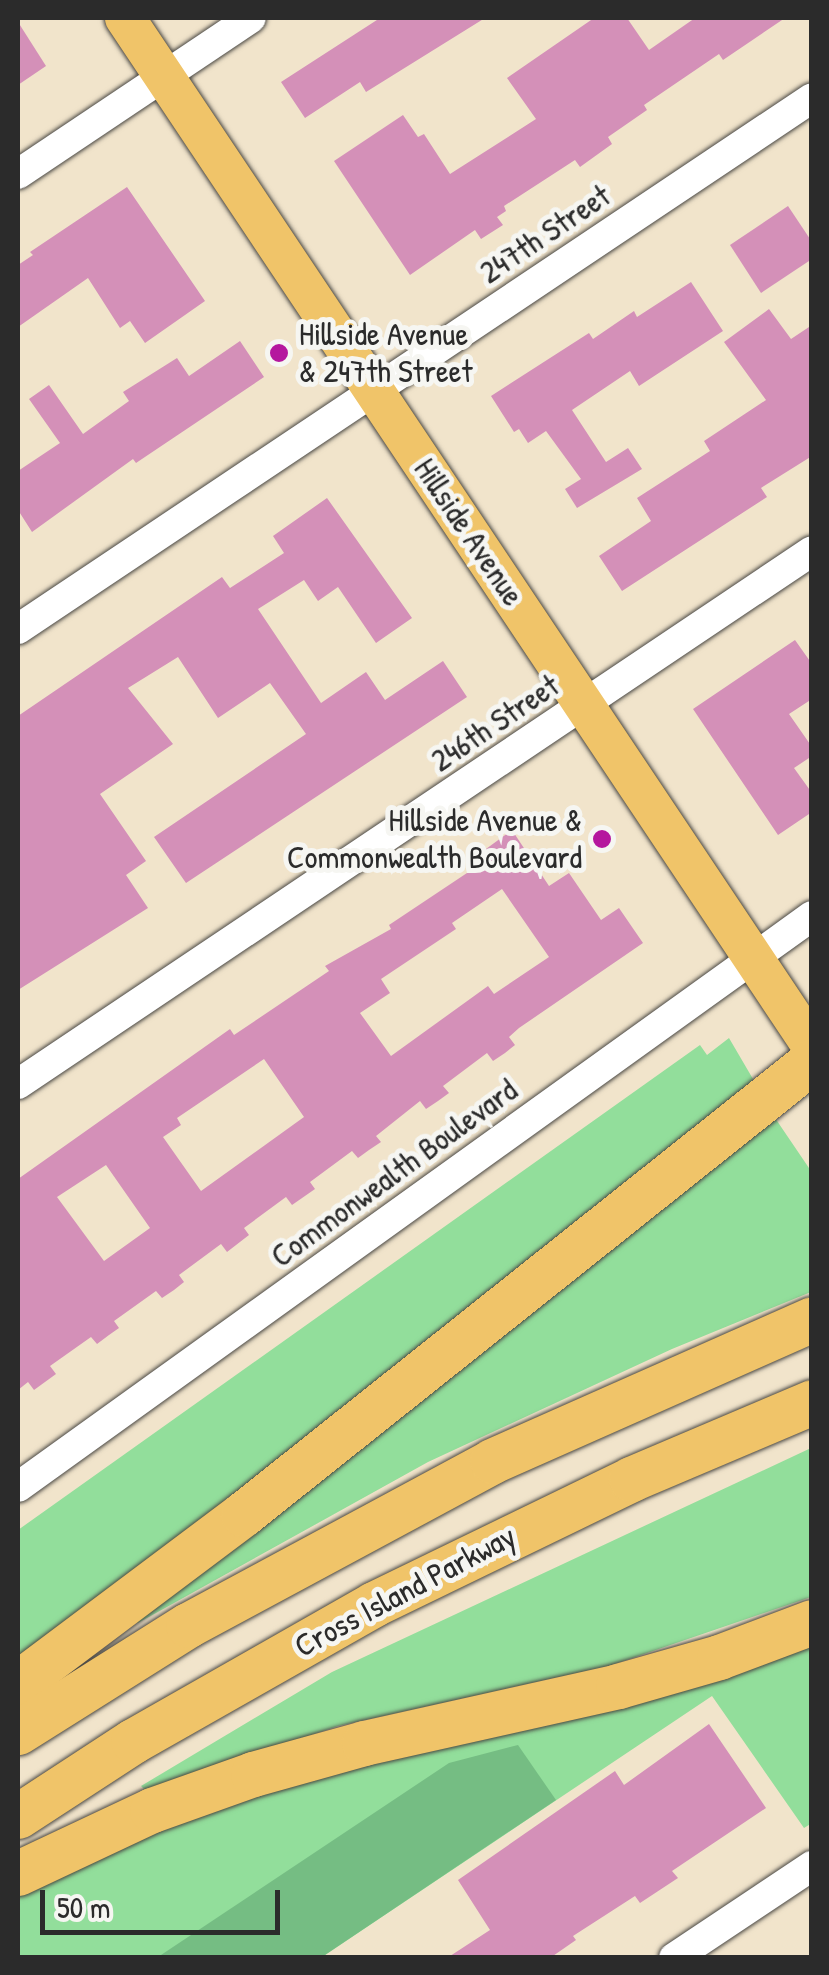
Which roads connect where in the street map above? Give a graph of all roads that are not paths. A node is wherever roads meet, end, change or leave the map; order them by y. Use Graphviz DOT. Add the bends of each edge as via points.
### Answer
graph roads {
  1 [pos="124,18"];
  2 [pos="252,18"];
  3 [pos="164,76"];
  4 [pos="812,98"];
  5 [pos="18,174"];
  6 [pos="374,390"];
  7 [pos="812,551"];
  8 [pos="18,629"];
  9 [pos="584,705"];
  10 [pos="812,916"];
  11 [pos="754,957"];
  12 [pos="812,1046"];
  13 [pos="812,1062"];
  14 [pos="18,1084"];
  15 [pos="812,1319"];
  16 [pos="812,1402"];
  17 [pos="18,1488"];
  18 [pos="812,1622"];
  19 [pos="18,1683"];
  20 [pos="18,1732"];
  21 [pos="18,1816"];
  22 [pos="812,1866"];
  23 [pos="18,1872"];
  24 [pos="674,1958"];
  1 -- 3 [label="main road, Hillside Avenue"];
  2 -- 3 [label="street"];
  3 -- 5 [label="street"];
  3 -- 6 [label="main road, Hillside Avenue"];
  4 -- 6 [label="street, 247th Street"];
  6 -- 8 [label="street, 247th Street"];
  6 -- 9 [label="main road, Hillside Avenue"];
  7 -- 9 [label="street, 246th Street"];
  9 -- 11 [label="main road, Hillside Avenue"];
  9 -- 14 [label="street, 246th Street"];
  10 -- 11 [label="street, Commonwealth Boulevard"];
  11 -- 12 [label="main road, Hillside Avenue"];
  11 -- 17 [label="street, Commonwealth Boulevard"];
  13 -- 19 [label="highway" via="243,1514"];
  15 -- 20 [label="highway" via="492,1460 188,1625"];
  16 -- 21 [label="highway, Cross Island Parkway" via="408,1586 133,1741"];
  18 -- 23 [label="highway" via="618,1686 253,1774 138,1816"];
  22 -- 24 [label="street"];
}
